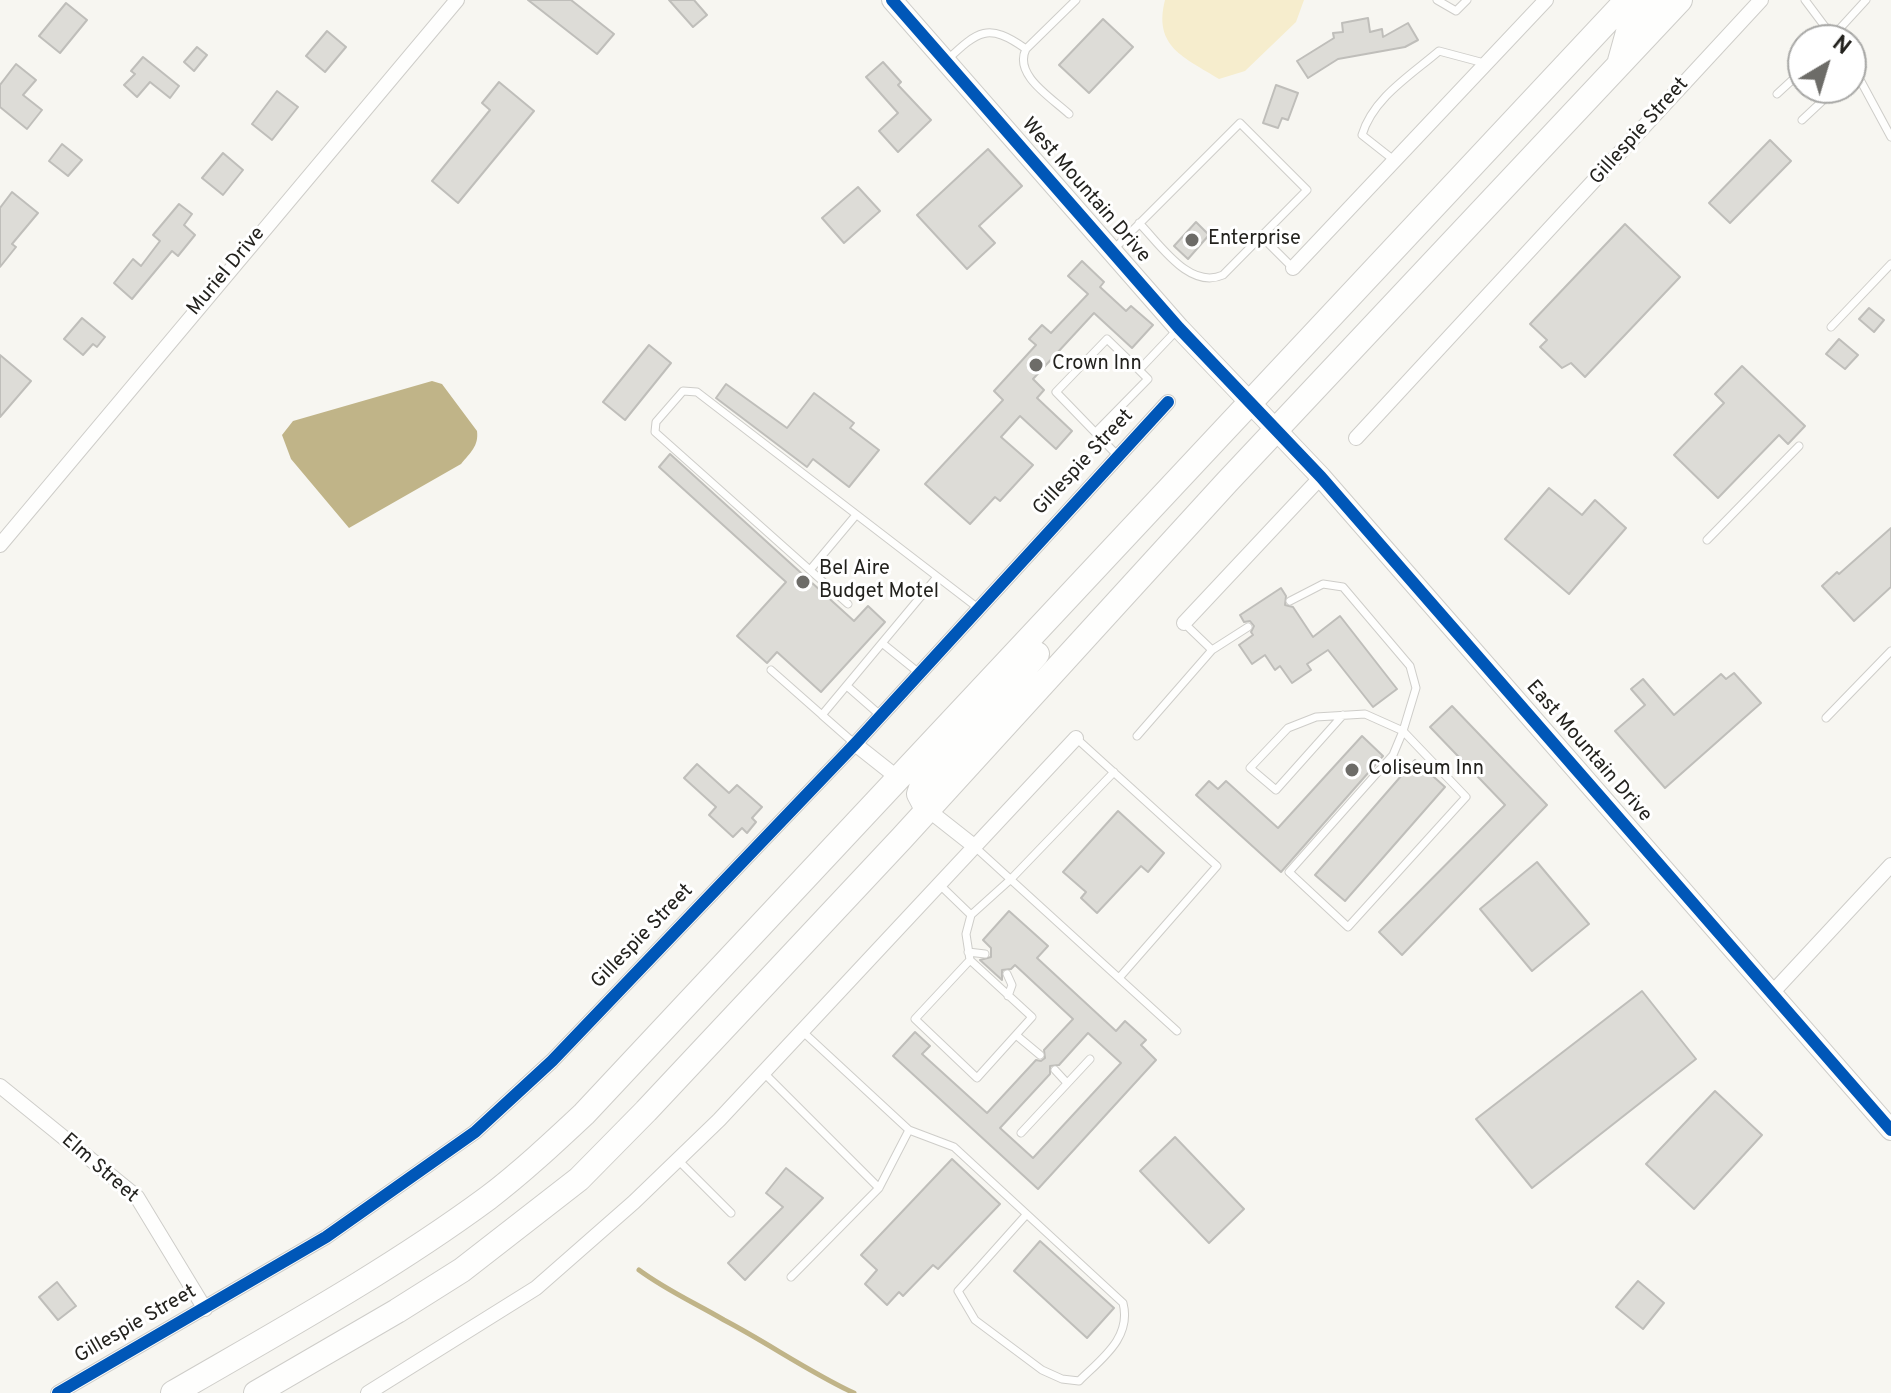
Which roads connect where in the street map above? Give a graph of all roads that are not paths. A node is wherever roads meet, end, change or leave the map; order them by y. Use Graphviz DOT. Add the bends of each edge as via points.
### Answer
graph roads {
  1 [pos="457,0"];
  2 [pos="892,0"];
  3 [pos="1076,0"];
  4 [pos="1437,0"];
  5 [pos="1467,0"];
  6 [pos="1546,0"];
  7 [pos="1627,0"];
  8 [pos="1653,0"];
  9 [pos="1680,0"];
  10 [pos="1761,0"];
  11 [pos="1805,0"];
  12 [pos="1866,0"];
  13 [pos="1823,24"];
  14 [pos="1846,24"];
  15 [pos="1026,49"];
  16 [pos="946,62"];
  17 [pos="1487,64"];
  18 [pos="1618,67"];
  19 [pos="1787,85"];
  20 [pos="1867,93"];
  21 [pos="1777,94"];
  22 [pos="1819,104"];
  23 [pos="1069,114"];
  24 [pos="1802,120"];
  25 [pos="1891,137"];
  26 [pos="1395,161"];
  27 [pos="1139,223"];
  28 [pos="1261,236"];
  29 [pos="1111,251"];
  30 [pos="1891,264"];
  31 [pos="1293,268"];
  32 [pos="1831,327"];
  33 [pos="1179,328"];
  34 [pos="1139,370"];
  35 [pos="1168,402"];
  36 [pos="1250,405"];
  37 [pos="1275,430"];
  38 [pos="1096,432"];
  39 [pos="1356,438"];
  40 [pos="1799,446"];
  41 [pos="1118,456"];
  42 [pos="1321,477"];
  43 [pos="856,515"];
  44 [pos="1707,540"];
  45 [pos="0,545"];
  46 [pos="1114,550"];
  47 [pos="810,570"];
  48 [pos="937,577"];
  49 [pos="1290,601"];
  50 [pos="848,604"];
  51 [pos="978,608"];
  52 [pos="1184,623"];
  53 [pos="1248,627"];
  54 [pos="882,643"];
  55 [pos="1212,650"];
  56 [pos="1891,651"];
  57 [pos="771,670"];
  58 [pos="919,673"];
  59 [pos="847,686"];
  60 [pos="822,715"];
  61 [pos="880,715"];
  62 [pos="1343,715"];
  63 [pos="1826,718"];
  64 [pos="1403,731"];
  65 [pos="1137,736"];
  66 [pos="1076,738"];
  67 [pos="855,744"];
  68 [pos="1114,772"];
  69 [pos="898,778"];
  70 [pos="927,809"];
  71 [pos="974,846"];
  72 [pos="1891,865"];
  73 [pos="1011,879"];
  74 [pos="938,884"];
  75 [pos="971,915"];
  76 [pos="985,954"];
  77 [pos="969,956"];
  78 [pos="1007,974"];
  79 [pos="1119,978"];
  80 [pos="1772,993"];
  81 [pos="1008,996"];
  82 [pos="802,1031"];
  83 [pos="1177,1031"];
  84 [pos="1016,1035"];
  85 [pos="1040,1055"];
  86 [pos="1090,1059"];
  87 [pos="1055,1070"];
  88 [pos="764,1073"];
  89 [pos="1067,1083"];
  90 [pos="0,1086"];
  91 [pos="909,1130"];
  92 [pos="1891,1130"];
  93 [pos="1021,1133"];
  94 [pos="678,1160"];
  95 [pos="879,1188"];
  96 [pos="731,1213"];
  97 [pos="1026,1215"];
  98 [pos="791,1277"];
  99 [pos="205,1309"];
  100 [pos="58,1393"];
  101 [pos="173,1393"];
  102 [pos="256,1393"];
  103 [pos="368,1393"];
  1 -- 45 [label="street, Muriel Drive"];
  2 -- 16 [label="street, West Mountain Drive"];
  3 -- 15 [label="lane"];
  4 -- 5 [label="lane" via="1456,11"];
  6 -- 17 [label="street"];
  7 -- 36 [label="highway"];
  8 -- 18 [label="highway" via="1630,25"];
  9 -- 18 [label="highway"];
  10 -- 39 [label="street, Gillespie Street"];
  11 -- 13 [label="lane"];
  12 -- 14 [label="lane"];
  15 -- 16 [label="lane" via="984,32"];
  15 -- 23 [label="lane" via="1021,58 1024,69"];
  16 -- 29 [label="street, West Mountain Drive"];
  17 -- 26 [label="street"];
  17 -- 26 [label="lane" via="1439,51 1377,104 1362,135"];
  18 -- 37 [label="highway"];
  19 -- 21 [label="lane"];
  20 -- 25 [label="lane"];
  22 -- 24 [label="lane"];
  26 -- 31 [label="street"];
  27 -- 28 [label="lane" via="1182,268 1212,280"];
  27 -- 28 [label="lane" via="1240,123 1307,190"];
  27 -- 29 [label="lane"];
  28 -- 31 [label="lane"];
  29 -- 33 [label="street, West Mountain Drive"];
  30 -- 32 [label="lane"];
  33 -- 34 [label="lane"];
  33 -- 36 [label="street, West Mountain Drive"];
  34 -- 38 [label="lane" via="1148,379"];
  34 -- 38 [label="lane" via="1107,339 1056,392"];
  35 -- 41 [label="street, Gillespie Street"];
  36 -- 37 [label="street, East Mountain Drive"];
  36 -- 46 [label="highway"];
  37 -- 42 [label="street, East Mountain Drive"];
  37 -- 70 [label="highway"];
  38 -- 41 [label="lane"];
  40 -- 44 [label="lane"];
  41 -- 51 [label="street, Gillespie Street"];
  42 -- 52 [label="street"];
  42 -- 80 [label="street, East Mountain Drive"];
  43 -- 47 [label="lane"];
  43 -- 47 [label="lane" via="697,392 683,391 656,422 655,432"];
  43 -- 48 [label="lane"];
  46 -- 69 [label="highway"];
  46 -- 70 [label="highway" via="1048,641 922,785 919,794"];
  47 -- 50 [label="lane"];
  48 -- 51 [label="lane"];
  48 -- 54 [label="lane"];
  49 -- 64 [label="lane" via="1323,584 1343,587 1410,666 1416,688"];
  51 -- 58 [label="street, Gillespie Street"];
  52 -- 55 [label="lane"];
  53 -- 55 [label="lane"];
  54 -- 58 [label="lane"];
  54 -- 59 [label="lane"];
  55 -- 65 [label="lane"];
  56 -- 63 [label="lane"];
  57 -- 60 [label="lane"];
  58 -- 61 [label="street, Gillespie Street"];
  59 -- 60 [label="lane"];
  59 -- 61 [label="lane"];
  60 -- 67 [label="lane"];
  61 -- 67 [label="street, Gillespie Street"];
  62 -- 62 [label="lane" via="1316,717 1288,728 1250,768 1276,790"];
  62 -- 64 [label="lane" via="1365,714"];
  64 -- 64 [label="lane" via="1466,797 1348,927 1289,872 1393,755"];
  66 -- 68 [label="lane"];
  66 -- 71 [label="street"];
  67 -- 69 [label="street"];
  67 -- 99 [label="street, Gillespie Street" via="552,1061 475,1132 326,1237"];
  68 -- 73 [label="lane"];
  68 -- 79 [label="lane" via="1217,866"];
  69 -- 101 [label="highway" via="637,1060 539,1156 371,1277"];
  70 -- 71 [label="street"];
  70 -- 102 [label="highway" via="579,1179 462,1270"];
  71 -- 73 [label="lane"];
  71 -- 74 [label="street"];
  72 -- 80 [label="street"];
  73 -- 75 [label="lane"];
  73 -- 79 [label="lane"];
  74 -- 75 [label="lane"];
  74 -- 82 [label="street"];
  75 -- 77 [label="lane" via="966,934"];
  76 -- 77 [label="lane"];
  77 -- 81 [label="lane"];
  77 -- 84 [label="lane" via="915,1019 977,1078"];
  78 -- 81 [label="lane" via="1012,985"];
  79 -- 83 [label="lane"];
  80 -- 92 [label="street, East Mountain Drive"];
  81 -- 84 [label="lane" via="1032,1017"];
  82 -- 88 [label="street"];
  82 -- 91 [label="lane"];
  84 -- 85 [label="lane"];
  86 -- 89 [label="lane"];
  87 -- 89 [label="lane"];
  88 -- 94 [label="street"];
  88 -- 95 [label="lane"];
  89 -- 93 [label="lane"];
  90 -- 99 [label="street, Elm Street" via="137,1197"];
  91 -- 95 [label="lane"];
  91 -- 97 [label="lane" via="954,1147"];
  94 -- 96 [label="lane"];
  94 -- 103 [label="street" via="536,1288"];
  95 -- 98 [label="lane"];
  97 -- 97 [label="lane" via="1123,1303 1125,1329 1079,1381 1042,1370 975,1320 958,1291"];
  99 -- 100 [label="street, Gillespie Street"];
}
